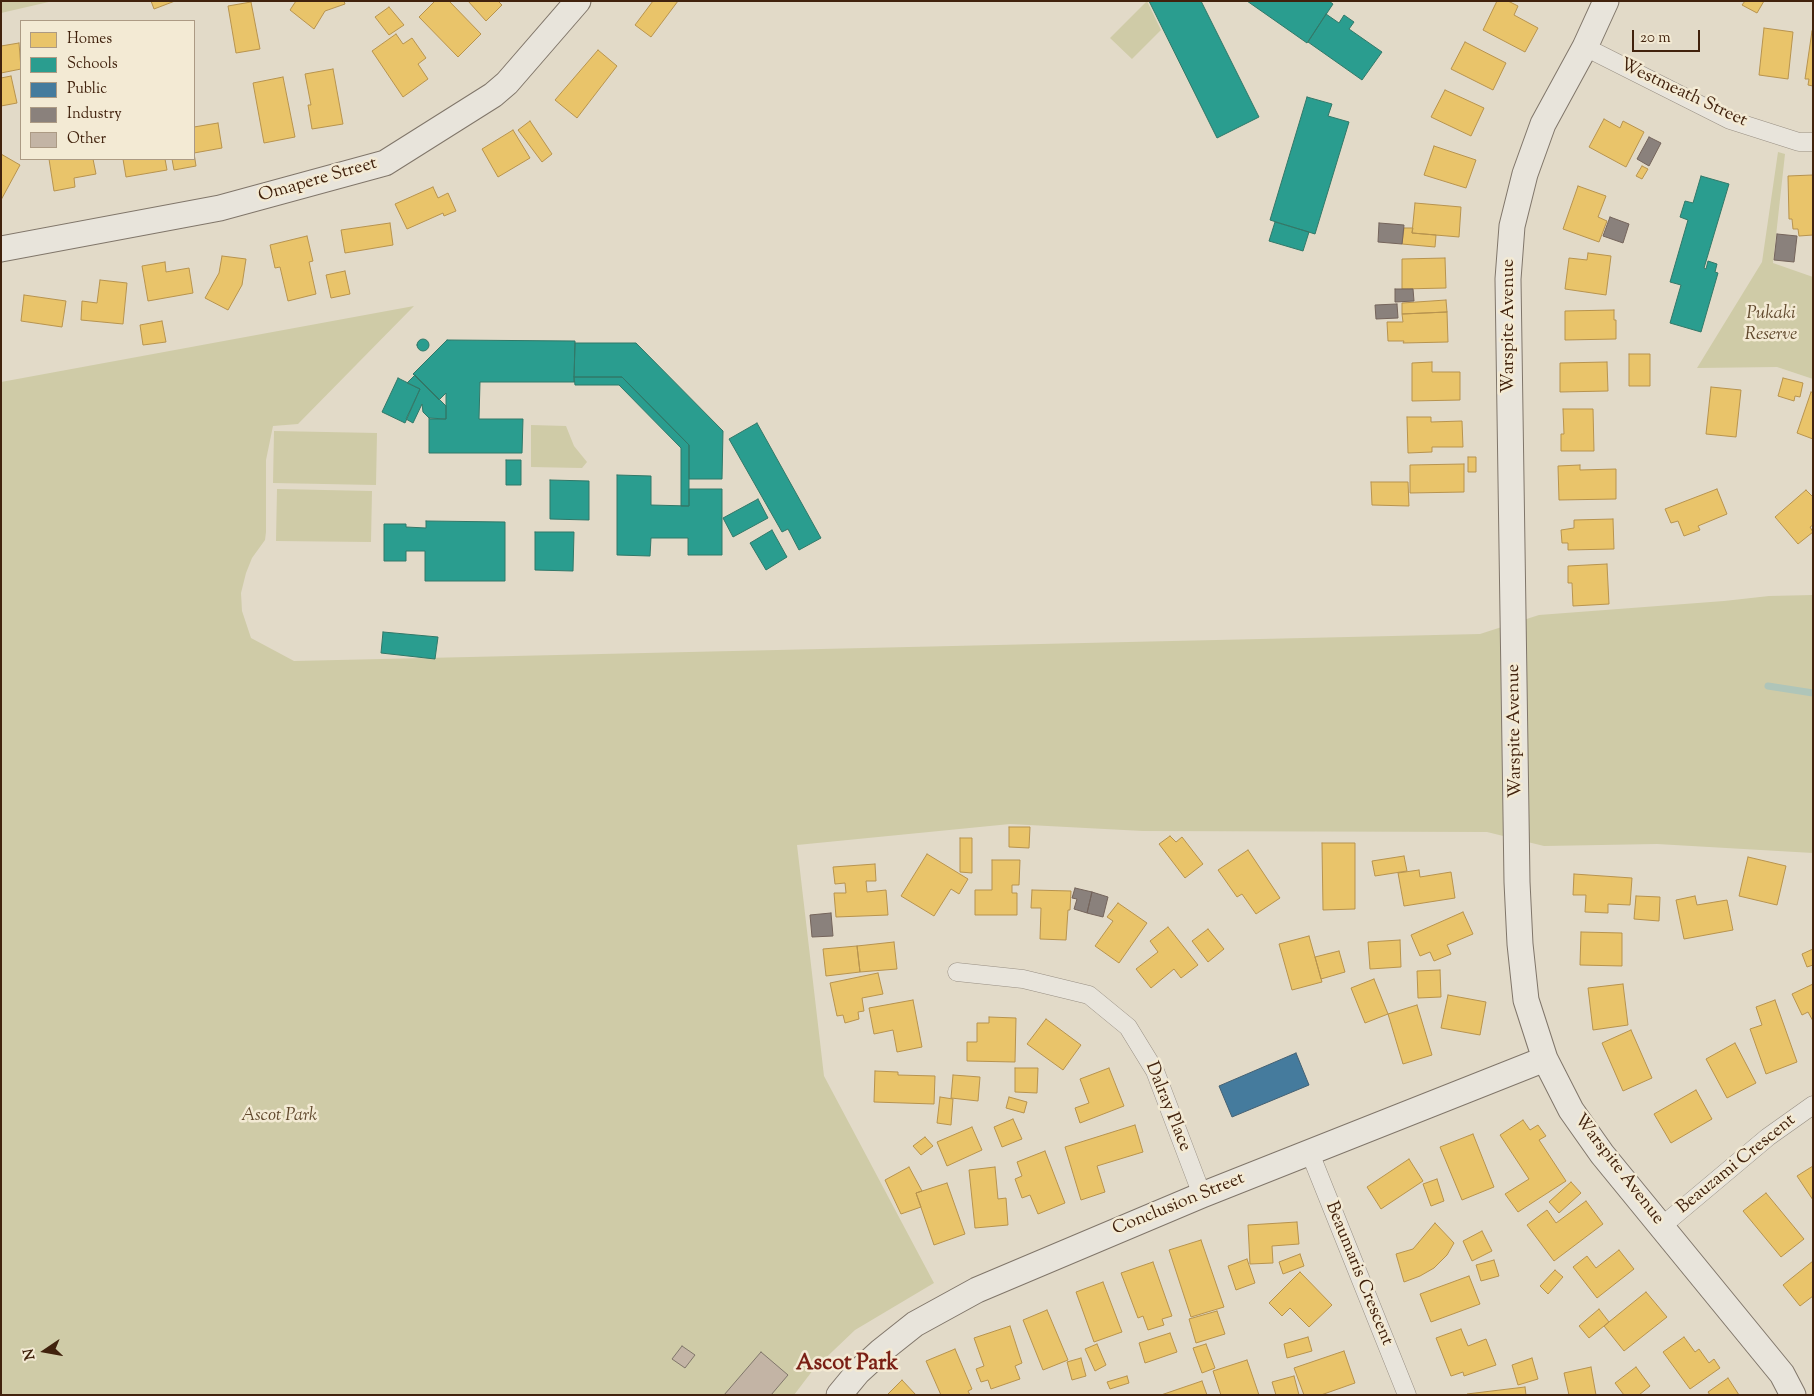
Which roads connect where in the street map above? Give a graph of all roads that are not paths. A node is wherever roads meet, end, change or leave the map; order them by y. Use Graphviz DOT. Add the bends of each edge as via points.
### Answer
graph roads {
  1 [pos="578,1"];
  2 [pos="1606,1"];
  3 [pos="1584,46"];
  4 [pos="1813,142"];
  5 [pos="1,249"];
  6 [pos="957,972"];
  7 [pos="1545,1059"];
  8 [pos="1813,1105"];
  9 [pos="1310,1153"];
  10 [pos="1202,1196"];
  11 [pos="1662,1226"];
  12 [pos="839,1395"];
  13 [pos="1407,1395"];
  14 [pos="1793,1395"];
  1 -- 5 [label="main road, Omapere Street" via="493,95 385,163 220,208"];
  2 -- 3 [label="main road, Warspite Avenue"];
  3 -- 4 [label="street, Westmeath Street" via="1730,120 1799,142"];
  3 -- 7 [label="main road, Warspite Avenue" via="1543,124 1525,174 1512,226 1508,279 1517,882 1526,1000"];
  6 -- 10 [label="street, Dalray Place" via="1023,979 1089,995 1128,1027 1155,1071"];
  7 -- 9 [label="main road, Conclusion Street"];
  7 -- 11 [label="main road, Warspite Avenue" via="1576,1117 1602,1154"];
  8 -- 11 [label="street, Beauzami Crescent" via="1768,1137"];
  9 -- 10 [label="main road, Conclusion Street"];
  9 -- 13 [label="street, Beaumaris Crescent"];
  10 -- 12 [label="main road, Conclusion Street" via="977,1290 915,1324 858,1372"];
  11 -- 14 [label="main road, Warspite Avenue" via="1782,1374"];
}
